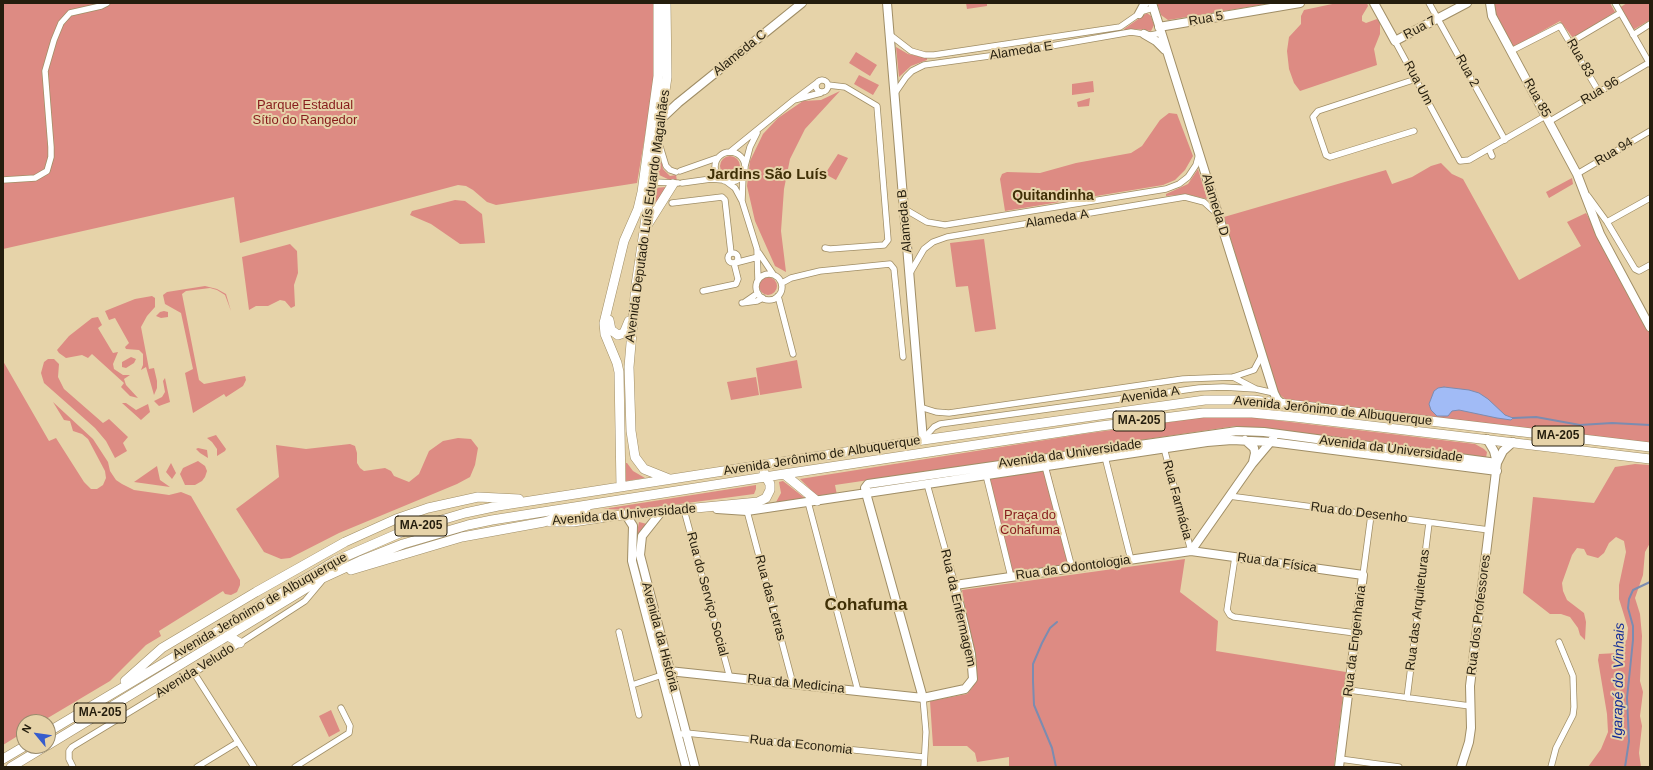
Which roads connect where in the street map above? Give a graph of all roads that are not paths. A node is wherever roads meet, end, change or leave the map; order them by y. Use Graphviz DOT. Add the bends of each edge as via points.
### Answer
graph roads {
  1 [pos="107,3"];
  2 [pos="658,3"];
  3 [pos="666,3"];
  4 [pos="802,3"];
  5 [pos="887,3"];
  6 [pos="1145,3"];
  7 [pos="1300,3"];
  8 [pos="1374,3"];
  9 [pos="1429,3"];
  10 [pos="1467,3"];
  11 [pos="1489,4"];
  12 [pos="1617,4"];
  13 [pos="1152,5"];
  14 [pos="1620,13"];
  15 [pos="1139,14"];
  16 [pos="1438,18"];
  17 [pos="1650,24"];
  18 [pos="1160,30"];
  19 [pos="889,34"];
  20 [pos="1144,34"];
  21 [pos="1633,34"];
  22 [pos="1048,38"];
  23 [pos="1395,41"];
  24 [pos="1571,42"];
  25 [pos="1009,44"];
  26 [pos="1050,46"];
  27 [pos="1167,52"];
  28 [pos="1511,52"];
  29 [pos="1011,53"];
  30 [pos="1650,63"];
  31 [pos="1416,79"];
  32 [pos="818,82"];
  33 [pos="828,85"];
  34 [pos="821,92"];
  35 [pos="1599,92"];
  36 [pos="894,95"];
  37 [pos="664,100"];
  38 [pos="794,100"];
  39 [pos="678,103"];
  40 [pos="1549,118"];
  41 [pos="661,119"];
  42 [pos="761,128"];
  43 [pos="1650,130"];
  44 [pos="1414,131"];
  45 [pos="658,138"];
  46 [pos="1505,140"];
  47 [pos="1489,149"];
  48 [pos="730,152"];
  49 [pos="1200,154"];
  50 [pos="1492,156"];
  51 [pos="718,158"];
  52 [pos="1462,162"];
  53 [pos="744,171"];
  54 [pos="1578,174"];
  55 [pos="3,180"];
  56 [pos="725,181"];
  57 [pos="652,182"];
  58 [pos="678,184"];
  59 [pos="1584,191"];
  60 [pos="1650,198"];
  61 [pos="742,201"];
  62 [pos="672,203"];
  63 [pos="903,208"];
  64 [pos="1217,214"];
  65 [pos="1607,222"];
  66 [pos="644,230"];
  67 [pos="624,242"];
  68 [pos="825,248"];
  69 [pos="757,249"];
  70 [pos="758,257"];
  71 [pos="734,263"];
  72 [pos="1650,265"];
  73 [pos="773,274"];
  74 [pos="909,275"];
  75 [pos="758,280"];
  76 [pos="782,283"];
  77 [pos="636,285"];
  78 [pos="703,291"];
  79 [pos="758,293"];
  80 [pos="778,296"];
  81 [pos="763,298"];
  82 [pos="1650,327"];
  83 [pos="793,354"];
  84 [pos="1262,354"];
  85 [pos="903,357"];
  86 [pos="1233,377"];
  87 [pos="1256,390"];
  88 [pos="1274,393"];
  89 [pos="1042,400"];
  90 [pos="1282,404"];
  91 [pos="920,407"];
  92 [pos="1044,410"];
  93 [pos="1246,431"];
  94 [pos="1274,434"];
  95 [pos="1244,439"];
  96 [pos="1487,439"];
  97 [pos="923,440"];
  98 [pos="1271,442"];
  99 [pos="1513,442"];
  100 [pos="1650,447"];
  101 [pos="1164,448"];
  102 [pos="1105,457"];
  103 [pos="1650,458"];
  104 [pos="1021,461"];
  105 [pos="1008,463"];
  106 [pos="1252,464"];
  107 [pos="758,466"];
  108 [pos="1045,466"];
  109 [pos="1497,467"];
  110 [pos="1022,470"];
  111 [pos="1009,472"];
  112 [pos="784,474"];
  113 [pos="986,475"];
  114 [pos="766,476"];
  115 [pos="670,480"];
  116 [pos="927,484"];
  117 [pos="621,487"];
  118 [pos="866,493"];
  119 [pos="1229,496"];
  120 [pos="537,499"];
  121 [pos="612,500"];
  122 [pos="812,501"];
  123 [pos="705,508"];
  124 [pos="684,510"];
  125 [pos="747,511"];
  126 [pos="661,512"];
  127 [pos="626,515"];
  128 [pos="1371,515"];
  129 [pos="544,522"];
  130 [pos="1429,522"];
  131 [pos="1489,530"];
  132 [pos="633,531"];
  133 [pos="643,533"];
  134 [pos="1191,551"];
  135 [pos="1235,557"];
  136 [pos="1131,560"];
  137 [pos="1072,568"];
  138 [pos="1363,575"];
  139 [pos="1011,577"];
  140 [pos="323,578"];
  141 [pos="955,585"];
  142 [pos="619,632"];
  143 [pos="1356,633"];
  144 [pos="228,636"];
  145 [pos="1559,642"];
  146 [pos="240,643"];
  147 [pos="142,664"];
  148 [pos="669,671"];
  149 [pos="194,673"];
  150 [pos="662,675"];
  151 [pos="140,676"];
  152 [pos="730,678"];
  153 [pos="152,682"];
  154 [pos="793,684"];
  155 [pos="632,685"];
  156 [pos="1349,690"];
  157 [pos="858,691"];
  158 [pos="111,694"];
  159 [pos="923,698"];
  160 [pos="1407,698"];
  161 [pos="1470,706"];
  162 [pos="341,708"];
  163 [pos="639,715"];
  164 [pos="56,727"];
  165 [pos="682,734"];
  166 [pos="56,740"];
  167 [pos="238,742"];
  168 [pos="16,751"];
  169 [pos="32,754"];
  170 [pos="924,757"];
  171 [pos="3,759"];
  172 [pos="1339,763"];
  173 [pos="71,764"];
  174 [pos="11,767"];
  175 [pos="197,767"];
  176 [pos="254,767"];
  177 [pos="295,767"];
  178 [pos="686,767"];
  179 [pos="695,767"];
  180 [pos="924,767"];
  181 [pos="1399,767"];
  182 [pos="1461,767"];
  183 [pos="1551,767"];
  1 -- 55 [label="street" via="70,13 61,23 54,40 46,70 52,147 47,171 35,178"];
  2 -- 67 [label="main road, Avenida Deputado Luís Eduardo Magalhães" via="658,76 655,99 639,204"];
  3 -- 37 [label="main road, Avenida Deputado Luís Eduardo Magalhães" via="667,61"];
  4 -- 39 [label="street, Alameda C"];
  5 -- 19 [label="street, Alameda B"];
  6 -- 15 [label="street"];
  7 -- 18 [label="street, Rua 5"];
  8 -- 23 [label="street, Rua Um"];
  9 -- 16 [label="street, Rua 2"];
  10 -- 16 [label="street, Rua 7"];
  11 -- 28 [label="street, Rua 85" via="1492,16"];
  12 -- 14 [label="street"];
  13 -- 15 [label="street, Alameda E"];
  13 -- 18 [label="street, Alameda D"];
  14 -- 21 [label="street"];
  14 -- 24 [label="street"];
  15 -- 22 [label="street, Alameda E" via="1120,27"];
  16 -- 23 [label="street, Rua 7"];
  16 -- 46 [label="street, Rua 2"];
  17 -- 21 [label="street"];
  18 -- 20 [label="street, Alameda E" via="1153,35"];
  18 -- 27 [label="street, Alameda D"];
  19 -- 25 [label="street, Alameda E" via="911,51 926,55"];
  19 -- 36 [label="street, Alameda B"];
  20 -- 26 [label="street, Alameda E" via="1131,32"];
  20 -- 27 [label="street"];
  21 -- 30 [label="street"];
  22 -- 25 [label="street, Alameda E"];
  22 -- 26 [label="street" via="1052,42"];
  23 -- 31 [label="street, Rua Um"];
  24 -- 28 [label="street, Rua 83" via="1558,25"];
  24 -- 35 [label="street, Rua 83"];
  25 -- 29 [label="street"];
  26 -- 29 [label="street, Alameda E"];
  27 -- 49 [label="street, Alameda D"];
  28 -- 40 [label="street, Rua 85"];
  29 -- 36 [label="street, Alameda E" via="924,65 906,77"];
  30 -- 35 [label="street, Rua 96"];
  31 -- 44 [label="street" via="1318,111 1313,117 1326,155 1330,157"];
  31 -- 52 [label="street, Rua Um"];
  32 -- 33 [label="street" via="824,81"];
  32 -- 34 [label="street" via="816,87"];
  32 -- 38 [label="street"];
  33 -- 34 [label="street" via="826,91"];
  33 -- 68 [label="street" via="845,87 877,106 888,240 884,245"];
  34 -- 38 [label="street"];
  35 -- 40 [label="street, Rua 96"];
  36 -- 63 [label="street, Alameda B"];
  37 -- 39 [label="street" via="670,106"];
  37 -- 41 [label="main road, Avenida Deputado Luís Eduardo Magalhães"];
  38 -- 42 [label="street"];
  39 -- 41 [label="street, Alameda C"];
  40 -- 46 [label="street, Rua 96"];
  40 -- 54 [label="street, Rua 85"];
  41 -- 45 [label="main road, Avenida Deputado Luís Eduardo Magalhães"];
  42 -- 48 [label="street"];
  42 -- 53 [label="street" via="753,139"];
  43 -- 54 [label="street, Rua 94"];
  45 -- 51 [label="street" via="666,166 670,170 678,172"];
  45 -- 57 [label="main road, Avenida Deputado Luís Eduardo Magalhães"];
  46 -- 47 [label="street, Rua 96"];
  47 -- 50 [label="street"];
  47 -- 52 [label="street, Rua 96"];
  48 -- 51 [label="street"];
  48 -- 53 [label="street" via="739,155 744,163"];
  49 -- 63 [label="street, Alameda A" via="1188,177 1166,189 945,225 927,222"];
  49 -- 64 [label="street, Alameda D"];
  51 -- 56 [label="street" via="716,172"];
  53 -- 56 [label="street" via="736,180"];
  53 -- 61 [label="street"];
  54 -- 59 [label="street, Rua 85"];
  56 -- 58 [label="street" via="711,179"];
  56 -- 61 [label="street" via="735,188"];
  57 -- 58 [label="street"];
  57 -- 66 [label="main road, Avenida Deputado Luís Eduardo Magalhães"];
  58 -- 66 [label="main road"];
  59 -- 65 [label="street, Rua 85"];
  59 -- 82 [label="street, Rua 85" via="1600,234"];
  60 -- 65 [label="street"];
  61 -- 69 [label="street"];
  62 -- 71 [label="street" via="722,197 725,200 731,253 738,257"];
  63 -- 74 [label="street, Alameda B"];
  64 -- 74 [label="street, Alameda A" via="1204,202 1185,197 947,237 933,242 924,249"];
  64 -- 84 [label="street, Alameda D"];
  65 -- 72 [label="street, Rua 85" via="1637,271"];
  66 -- 77 [label="main road, Avenida Deputado Luís Eduardo Magalhães"];
  67 -- 77 [label="main road" via="609,323 616,335 627,329"];
  67 -- 117 [label="main road, Avenida Deputado Luís Eduardo Magalhães" via="604,327 618,367"];
  69 -- 70 [label="street"];
  69 -- 73 [label="street"];
  70 -- 71 [label="street"];
  70 -- 75 [label="street"];
  71 -- 78 [label="street" via="738,279 736,284"];
  73 -- 75 [label="street" via="764,274"];
  73 -- 76 [label="street"];
  74 -- 91 [label="street, Alameda B"];
  75 -- 79 [label="street"];
  76 -- 80 [label="street" via="782,290"];
  76 -- 85 [label="street" via="791,278 820,271 890,264 894,269"];
  77 -- 115 [label="main road, Avenida Deputado Luís Eduardo Magalhães" via="629,367 633,450 642,468"];
  79 -- 81 [label="street"];
  79 -- 81 [label="street" via="742,303"];
  80 -- 81 [label="street" via="769,300"];
  80 -- 83 [label="street"];
  84 -- 86 [label="street, Avenida A" via="1254,370"];
  84 -- 88 [label="street, Alameda D"];
  86 -- 87 [label="street, Avenida A"];
  86 -- 89 [label="street, Avenida A" via="1187,379"];
  87 -- 88 [label="street, Avenida A"];
  87 -- 92 [label="street, Avenida A" via="1204,387"];
  88 -- 90 [label="street, Alameda D"];
  89 -- 91 [label="street, Avenida A" via="949,413"];
  89 -- 92 [label="street"];
  90 -- 97 [label="main road, Avenida Jerônimo de Albuquerque / MA-205" via="1195,400"];
  90 -- 100 [label="main road, Avenida Jerônimo de Albuquerque / MA-205"];
  91 -- 97 [label="street, Alameda B"];
  92 -- 97 [label="street, Avenida A" via="940,424"];
  93 -- 94 [label="street, Avenida da Universidade"];
  93 -- 95 [label="street" via="1243,434"];
  93 -- 104 [label="street, Avenida da Universidade"];
  94 -- 98 [label="street"];
  94 -- 109 [label="street, Avenida da Universidade"];
  95 -- 98 [label="street, Avenida da Universidade"];
  95 -- 101 [label="street, Avenida da Universidade"];
  95 -- 106 [label="street" via="1255,451"];
  96 -- 99 [label="main road, Avenida Jerônimo de Albuquerque / MA-205"];
  96 -- 109 [label="street, Rua dos Professores" via="1494,450"];
  96 -- 112 [label="main road, Avenida Jerônimo de Albuquerque / MA-205" via="1255,413 1203,413"];
  97 -- 107 [label="main road, Avenida Jerônimo de Albuquerque / MA-205"];
  98 -- 106 [label="street"];
  98 -- 109 [label="street, Avenida da Universidade"];
  99 -- 103 [label="main road, Avenida Jerônimo de Albuquerque / MA-205"];
  99 -- 109 [label="street, Rua dos Professores" via="1503,451"];
  101 -- 102 [label="street, Avenida da Universidade"];
  101 -- 134 [label="street, Rua Farmácia"];
  102 -- 108 [label="street, Avenida da Universidade"];
  102 -- 136 [label="street"];
  104 -- 105 [label="street, Avenida da Universidade"];
  104 -- 110 [label="street"];
  105 -- 111 [label="street"];
  105 -- 118 [label="street, Avenida da Universidade" via="871,483 866,486"];
  106 -- 119 [label="street"];
  107 -- 114 [label="main road"];
  107 -- 115 [label="main road, Avenida Jerônimo de Albuquerque / MA-205"];
  108 -- 110 [label="street, Avenida da Universidade"];
  108 -- 137 [label="street"];
  109 -- 131 [label="street, Rua dos Professores"];
  110 -- 111 [label="street, Avenida da Universidade"];
  111 -- 113 [label="street, Avenida da Universidade"];
  112 -- 114 [label="main road, Avenida Jerônimo de Albuquerque / MA-205"];
  112 -- 122 [label="main road"];
  113 -- 116 [label="street, Avenida da Universidade"];
  113 -- 139 [label="street"];
  114 -- 121 [label="main road, Avenida Jerônimo de Albuquerque / MA-205"];
  114 -- 123 [label="main road, Avenida da Universidade" via="770,490 761,501"];
  115 -- 117 [label="main road, Avenida Jerônimo de Albuquerque / MA-205"];
  116 -- 118 [label="street, Avenida da Universidade"];
  116 -- 141 [label="street, Rua da Enfermagem"];
  117 -- 120 [label="main road, Avenida Jerônimo de Albuquerque / MA-205"];
  118 -- 122 [label="street, Avenida da Universidade"];
  118 -- 159 [label="street"];
  119 -- 128 [label="street, Rua do Desenho"];
  119 -- 134 [label="street"];
  120 -- 147 [label="main road, MA-205" via="478,497 428,508 396,519 345,542 282,577 162,648"];
  120 -- 151 [label="main road, Avenida Jerônimo de Albuquerque / MA-205" via="482,509 431,523 356,550 312,573"];
  121 -- 129 [label="main road"];
  121 -- 140 [label="main road, Avenida Jerônimo de Albuquerque / MA-205" via="468,525 403,544"];
  122 -- 125 [label="street, Avenida da Universidade"];
  122 -- 157 [label="street"];
  123 -- 124 [label="main road, Avenida da Universidade"];
  123 -- 125 [label="street, Avenida da Universidade"];
  124 -- 126 [label="main road, Avenida da Universidade"];
  124 -- 152 [label="street, Rua do Serviço Social"];
  125 -- 154 [label="street, Rua das Letras"];
  126 -- 127 [label="main road, Avenida da Universidade"];
  126 -- 133 [label="street"];
  127 -- 129 [label="main road, Avenida da Universidade" via="567,523"];
  127 -- 132 [label="street, Avenida da História"];
  128 -- 130 [label="street, Rua do Desenho"];
  128 -- 138 [label="street, Rua da Engenharia"];
  129 -- 140 [label="main road, Avenida Jerônimo de Albuquerque" via="462,537"];
  130 -- 131 [label="street, Rua do Desenho"];
  130 -- 160 [label="street, Rua das Arquiteturas"];
  131 -- 161 [label="street, Rua dos Professores" via="1476,630"];
  132 -- 133 [label="street"];
  132 -- 150 [label="street, Avenida da História" via="632,560"];
  133 -- 148 [label="street, Avenida da História" via="640,544 641,562"];
  134 -- 135 [label="street, Rua da Física"];
  134 -- 136 [label="street, Rua da Odontologia"];
  135 -- 138 [label="street, Rua da Física"];
  135 -- 143 [label="street" via="1228,610 1230,615"];
  136 -- 137 [label="street, Rua da Odontologia"];
  137 -- 139 [label="street, Rua da Odontologia"];
  138 -- 143 [label="street, Rua da Engenharia"];
  139 -- 141 [label="street, Rua da Odontologia"];
  140 -- 144 [label="main road, Avenida Jerônimo de Albuquerque / MA-205"];
  140 -- 146 [label="street, Avenida Veludo" via="305,601"];
  141 -- 159 [label="street, Rua da Enfermagem" via="971,654 973,679 965,689"];
  142 -- 155 [label="street"];
  143 -- 156 [label="street, Rua da Engenharia"];
  144 -- 146 [label="main road"];
  144 -- 153 [label="main road, Avenida Jerônimo de Albuquerque / MA-205"];
  145 -- 183 [label="street" via="1573,676 1575,700 1572,715 1556,748"];
  146 -- 149 [label="street, Avenida Veludo"];
  147 -- 151 [label="main road"];
  147 -- 158 [label="main road"];
  148 -- 152 [label="street, Rua da Medicina"];
  148 -- 165 [label="street, Avenida da História"];
  149 -- 167 [label="street"];
  149 -- 173 [label="street, Avenida Veludo" via="72,747 69,753"];
  150 -- 155 [label="street"];
  150 -- 165 [label="street, Avenida da História"];
  151 -- 153 [label="main road" via="145,681"];
  151 -- 158 [label="main road, Avenida Jerônimo de Albuquerque / MA-205"];
  152 -- 154 [label="street, Rua da Medicina"];
  153 -- 166 [label="main road, Avenida Jerônimo de Albuquerque / MA-205"];
  154 -- 157 [label="street, Rua da Medicina"];
  155 -- 163 [label="street"];
  156 -- 160 [label="street"];
  156 -- 172 [label="street, Rua da Engenharia"];
  157 -- 159 [label="street, Rua da Medicina"];
  158 -- 164 [label="main road, Avenida Jerônimo de Albuquerque / MA-205"];
  159 -- 170 [label="street" via="926,732"];
  160 -- 161 [label="street"];
  161 -- 182 [label="street, Rua dos Professores" via="1469,742"];
  162 -- 177 [label="street" via="350,726 349,733"];
  165 -- 170 [label="street, Rua da Economia"];
  165 -- 178 [label="street, Avenida da História"];
  165 -- 179 [label="street, Avenida da História"];
  167 -- 175 [label="street"];
  167 -- 176 [label="street"];
  168 -- 171 [label="main road"];
  169 -- 174 [label="main road, Avenida Jerônimo de Albuquerque / MA-205"];
  170 -- 180 [label="street"];
  172 -- 181 [label="street"];
}
